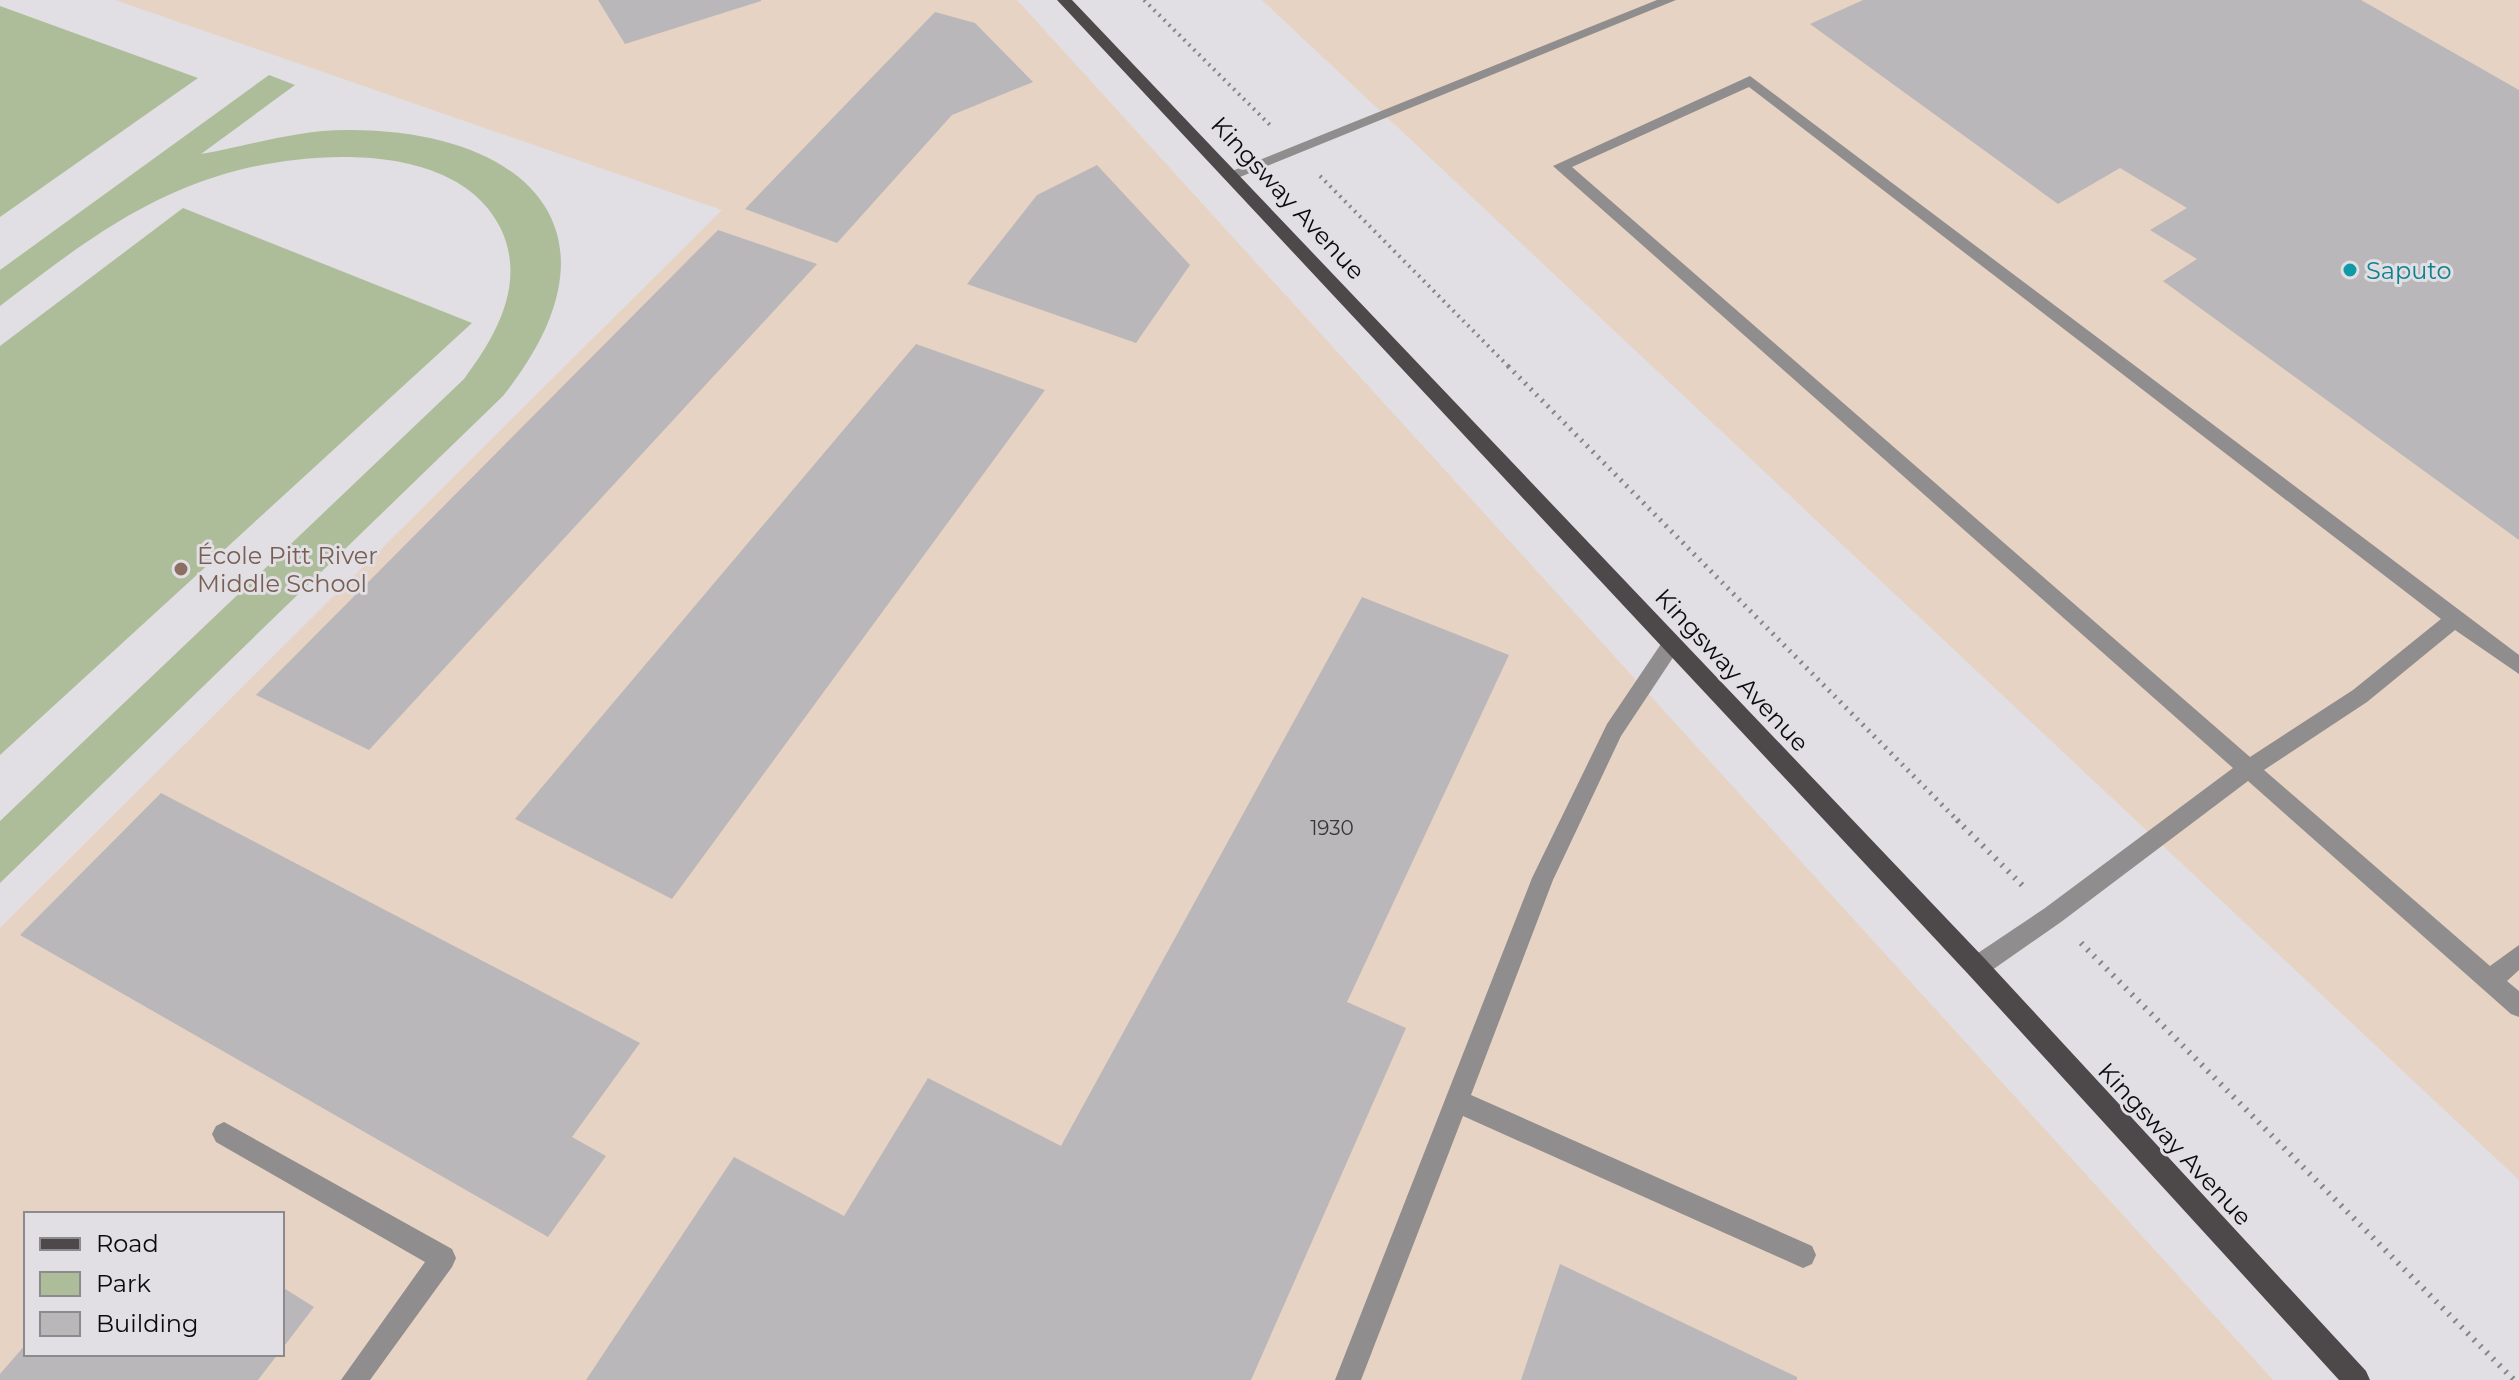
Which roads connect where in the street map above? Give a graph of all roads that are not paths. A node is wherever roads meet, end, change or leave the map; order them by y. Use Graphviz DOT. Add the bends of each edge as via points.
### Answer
graph roads {
  1 [pos="1064,0"];
  2 [pos="1669,0"];
  3 [pos="1230,175"];
  4 [pos="2455,619"];
  5 [pos="1672,644"];
  6 [pos="2519,666"];
  7 [pos="2247,770"];
  8 [pos="2519,956"];
  9 [pos="1977,967"];
  10 [pos="2490,981"];
  11 [pos="2519,1006"];
  12 [pos="1457,1101"];
  13 [pos="224,1134"];
  14 [pos="1803,1255"];
  15 [pos="354,1380"];
  16 [pos="1348,1380"];
  17 [pos="2357,1380"];
  1 -- 3 [label="main road, Kingsway Avenue"];
  2 -- 3 [label="lane"];
  3 -- 5 [label="main road, Kingsway Avenue"];
  4 -- 6 [label="lane"];
  4 -- 7 [label="lane" via="2360,696"];
  4 -- 7 [label="lane" via="1750,81 1561,166"];
  5 -- 9 [label="main road, Kingsway Avenue"];
  5 -- 12 [label="lane" via="1614,730 1543,878"];
  7 -- 9 [label="lane"];
  7 -- 10 [label="lane"];
  8 -- 10 [label="lane"];
  9 -- 17 [label="main road, Kingsway Avenue"];
  10 -- 11 [label="lane"];
  12 -- 14 [label="lane"];
  12 -- 16 [label="lane"];
  13 -- 15 [label="lane" via="443,1258"];
}
